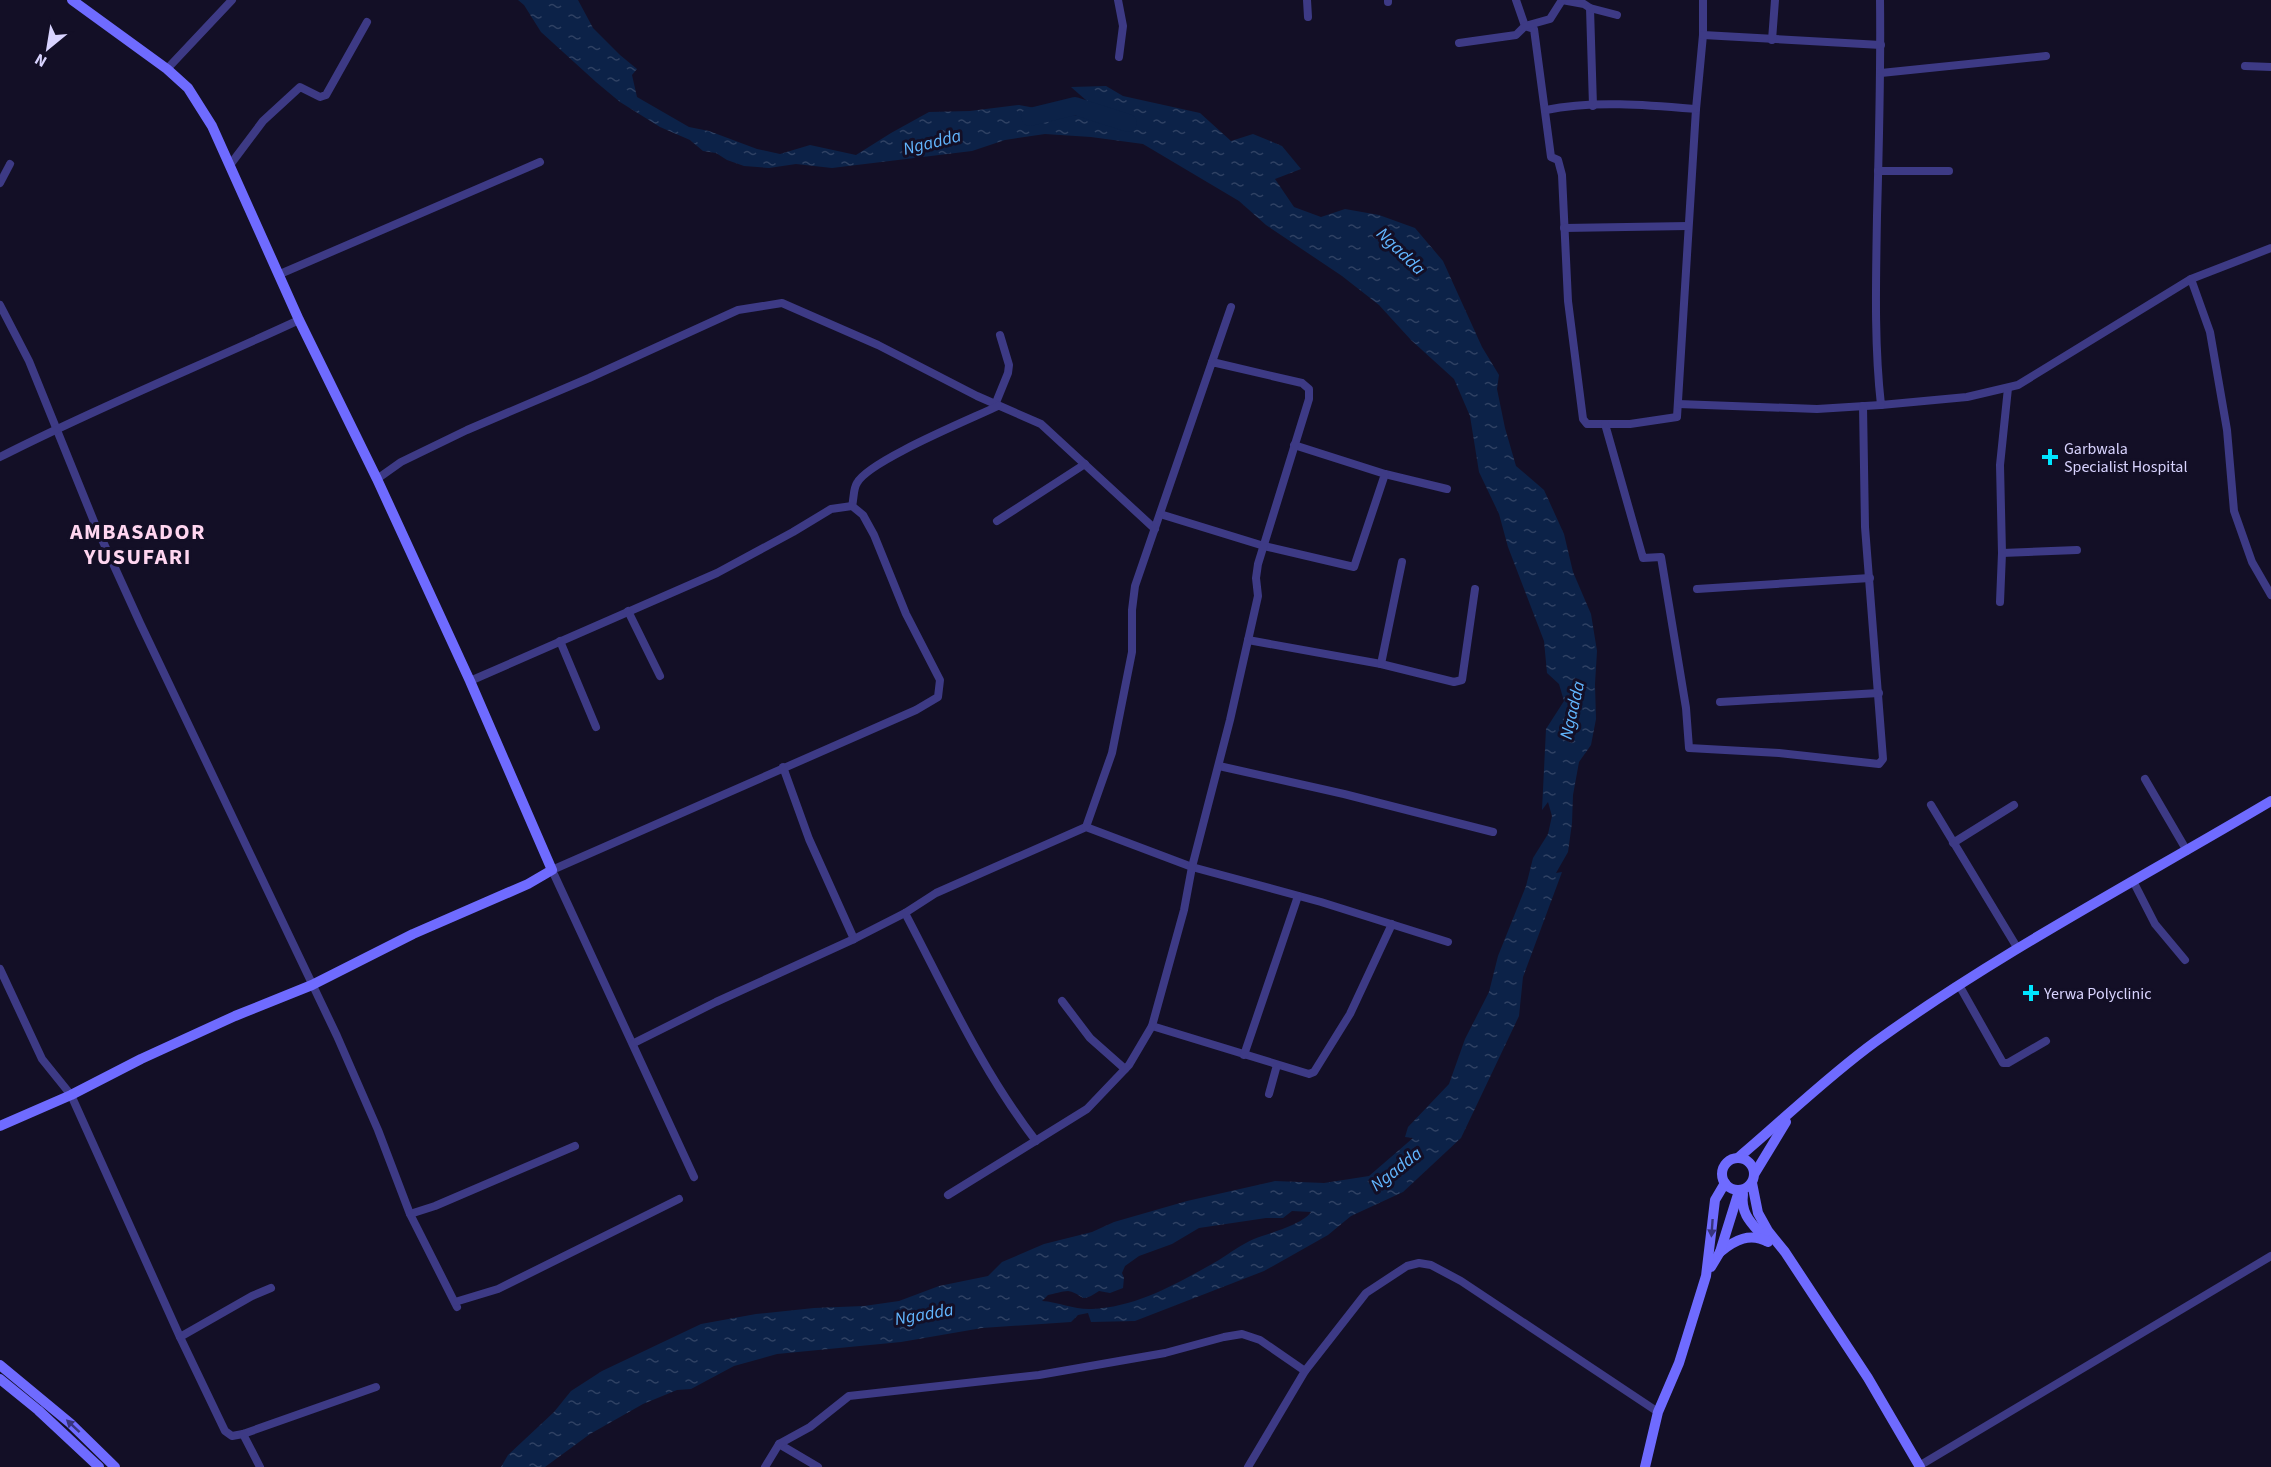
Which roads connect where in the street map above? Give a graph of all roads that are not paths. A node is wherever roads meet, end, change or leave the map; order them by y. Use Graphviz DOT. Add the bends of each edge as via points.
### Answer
graph roads {
  1 [pos="72,0"];
  2 [pos="232,0"];
  3 [pos="1118,0"];
  4 [pos="1307,0"];
  5 [pos="1516,0"];
  6 [pos="1562,0"];
  7 [pos="1703,0"];
  8 [pos="1775,0"];
  9 [pos="1880,0"];
  10 [pos="1590,8"];
  11 [pos="1617,15"];
  12 [pos="1308,17"];
  13 [pos="367,22"];
  14 [pos="1525,26"];
  15 [pos="1703,35"];
  16 [pos="1772,40"];
  17 [pos="1459,43"];
  18 [pos="1881,45"];
  19 [pos="2046,56"];
  20 [pos="1119,57"];
  21 [pos="2245,66"];
  22 [pos="2271,67"];
  23 [pos="167,69"];
  24 [pos="1881,73"];
  25 [pos="1593,106"];
  26 [pos="1546,110"];
  27 [pos="1696,110"];
  28 [pos="540,162"];
  29 [pos="10,165"];
  30 [pos="230,165"];
  31 [pos="1878,171"];
  32 [pos="1949,171"];
  33 [pos="0,183"];
  34 [pos="1688,226"];
  35 [pos="1564,228"];
  36 [pos="2271,248"];
  37 [pos="280,274"];
  38 [pos="2191,279"];
  39 [pos="0,305"];
  40 [pos="1231,307"];
  41 [pos="299,320"];
  42 [pos="1000,335"];
  43 [pos="1212,362"];
  44 [pos="2008,388"];
  45 [pos="1678,404"];
  46 [pos="996,405"];
  47 [pos="1881,405"];
  48 [pos="1863,406"];
  49 [pos="1605,424"];
  50 [pos="56,428"];
  51 [pos="1293,446"];
  52 [pos="0,457"];
  53 [pos="1084,464"];
  54 [pos="1385,474"];
  55 [pos="377,479"];
  56 [pos="1447,489"];
  57 [pos="852,506"];
  58 [pos="1160,514"];
  59 [pos="997,521"];
  60 [pos="1155,529"];
  61 [pos="1264,546"];
  62 [pos="2077,550"];
  63 [pos="2002,553"];
  64 [pos="1402,562"];
  65 [pos="1869,578"];
  66 [pos="1475,589"];
  67 [pos="1697,589"];
  68 [pos="2271,595"];
  69 [pos="2000,602"];
  70 [pos="628,611"];
  71 [pos="1248,640"];
  72 [pos="560,641"];
  73 [pos="1381,664"];
  74 [pos="660,676"];
  75 [pos="470,681"];
  76 [pos="1879,693"];
  77 [pos="1720,702"];
  78 [pos="596,727"];
  79 [pos="1218,766"];
  80 [pos="783,767"];
  81 [pos="2145,779"];
  82 [pos="2271,801"];
  83 [pos="1931,805"];
  84 [pos="2014,805"];
  85 [pos="1086,827"];
  86 [pos="1493,832"];
  87 [pos="1953,843"];
  88 [pos="2187,851"];
  89 [pos="1192,867"];
  90 [pos="552,870"];
  91 [pos="2133,880"];
  92 [pos="1298,896"];
  93 [pos="905,912"];
  94 [pos="1392,924"];
  95 [pos="854,939"];
  96 [pos="1448,942"];
  97 [pos="2018,949"];
  98 [pos="2185,960"];
  99 [pos="0,969"];
  100 [pos="1959,984"];
  101 [pos="312,985"];
  102 [pos="1062,1001"];
  103 [pos="1152,1026"];
  104 [pos="2046,1041"];
  105 [pos="634,1043"];
  106 [pos="1244,1055"];
  107 [pos="1277,1065"];
  108 [pos="1125,1069"];
  109 [pos="1269,1094"];
  110 [pos="71,1095"];
  111 [pos="1792,1111"];
  112 [pos="0,1126"];
  113 [pos="1036,1142"];
  114 [pos="575,1146"];
  115 [pos="1739,1157"];
  116 [pos="694,1177"];
  117 [pos="1725,1183"];
  118 [pos="1748,1184"];
  119 [pos="948,1195"];
  120 [pos="679,1199"];
  121 [pos="410,1214"];
  122 [pos="1770,1243"];
  123 [pos="1720,1252"];
  124 [pos="1785,1252"];
  125 [pos="2271,1256"];
  126 [pos="1706,1276"];
  127 [pos="271,1288"];
  128 [pos="180,1338"];
  129 [pos="0,1365"];
  130 [pos="1305,1371"];
  131 [pos="0,1379"];
  132 [pos="376,1388"];
  133 [pos="1658,1412"];
  134 [pos="243,1434"];
  135 [pos="779,1444"];
  136 [pos="1250,1464"];
  137 [pos="1919,1466"];
  138 [pos="99,1467"];
  139 [pos="115,1467"];
  140 [pos="260,1467"];
  141 [pos="765,1467"];
  142 [pos="818,1467"];
  143 [pos="1261,1467"];
  144 [pos="1645,1467"];
  1 -- 23 [label="street"];
  2 -- 23 [label="street"];
  3 -- 20 [label="street" via="1123,26"];
  4 -- 12 [label="street"];
  5 -- 14 [label="street"];
  6 -- 10 [label="street"];
  6 -- 14 [label="street" via="1550,19"];
  7 -- 15 [label="street"];
  8 -- 16 [label="street"];
  9 -- 18 [label="street"];
  10 -- 11 [label="street"];
  10 -- 25 [label="street"];
  13 -- 30 [label="street" via="326,95 320,97 300,87 263,121"];
  14 -- 17 [label="street" via="1516,35"];
  14 -- 26 [label="street" via="1534,29"];
  15 -- 16 [label="street"];
  15 -- 27 [label="street"];
  16 -- 18 [label="street"];
  18 -- 24 [label="street"];
  19 -- 24 [label="street"];
  21 -- 22 [label="street"];
  23 -- 30 [label="street" via="188,88"];
  24 -- 31 [label="street"];
  25 -- 26 [label="street"];
  25 -- 27 [label="street"];
  26 -- 35 [label="street" via="1551,157 1558,160 1562,175"];
  27 -- 34 [label="street"];
  28 -- 37 [label="street"];
  29 -- 33 [label="street"];
  30 -- 37 [label="street"];
  31 -- 32 [label="street"];
  31 -- 47 [label="street" via="1876,264"];
  34 -- 35 [label="street"];
  34 -- 45 [label="street"];
  35 -- 49 [label="street" via="1568,301 1583,419 1587,424"];
  36 -- 38 [label="street"];
  37 -- 41 [label="street"];
  38 -- 44 [label="street"];
  38 -- 68 [label="street" via="2210,332 2227,430 2234,511 2252,562"];
  39 -- 50 [label="street" via="29,361"];
  40 -- 43 [label="street"];
  41 -- 50 [label="street"];
  41 -- 55 [label="street"];
  42 -- 46 [label="street" via="1009,365"];
  43 -- 51 [label="street" via="1291,379 1309,389"];
  43 -- 58 [label="street"];
  44 -- 47 [label="street" via="1966,397"];
  44 -- 63 [label="street" via="2000,465"];
  45 -- 48 [label="street" via="1817,409"];
  45 -- 49 [label="street" via="1677,417"];
  46 -- 53 [label="street" via="1041,424"];
  46 -- 55 [label="street" via="878,345 782,303 764,305 738,310 467,430 401,462"];
  46 -- 57 [label="street" via="893,456 866,474 856,483"];
  47 -- 48 [label="street"];
  48 -- 65 [label="street"];
  49 -- 76 [label="street" via="1643,558 1660,557 1683,687 1689,748 1879,764 1883,759"];
  50 -- 52 [label="street"];
  50 -- 101 [label="street" via="140,623"];
  51 -- 54 [label="street"];
  51 -- 61 [label="street"];
  53 -- 59 [label="street"];
  53 -- 60 [label="street"];
  54 -- 56 [label="street"];
  54 -- 61 [label="street" via="1354,567"];
  55 -- 75 [label="street"];
  57 -- 70 [label="street" via="831,509 717,573"];
  57 -- 80 [label="street" via="863,515 874,535 906,614 940,680 938,697"];
  58 -- 60 [label="street"];
  58 -- 61 [label="street"];
  60 -- 85 [label="street" via="1135,586 1132,652 1112,753"];
  61 -- 71 [label="street"];
  62 -- 63 [label="street"];
  63 -- 69 [label="street"];
  64 -- 73 [label="street"];
  65 -- 67 [label="street"];
  65 -- 76 [label="street"];
  66 -- 73 [label="street" via="1462,680 1454,682"];
  70 -- 72 [label="street"];
  70 -- 74 [label="street"];
  71 -- 73 [label="street"];
  71 -- 79 [label="street"];
  72 -- 75 [label="street"];
  72 -- 78 [label="street"];
  75 -- 90 [label="street"];
  76 -- 77 [label="street"];
  79 -- 86 [label="street"];
  79 -- 89 [label="street"];
  80 -- 90 [label="street"];
  80 -- 95 [label="street" via="809,839"];
  81 -- 88 [label="street"];
  82 -- 88 [label="street"];
  83 -- 87 [label="street"];
  84 -- 87 [label="street"];
  85 -- 89 [label="street"];
  85 -- 93 [label="street" via="936,893"];
  87 -- 97 [label="street"];
  88 -- 91 [label="street"];
  89 -- 92 [label="street"];
  89 -- 103 [label="street"];
  90 -- 101 [label="street"];
  90 -- 105 [label="street"];
  91 -- 97 [label="street"];
  91 -- 98 [label="street" via="2155,924"];
  92 -- 94 [label="street"];
  92 -- 106 [label="street"];
  93 -- 95 [label="street"];
  93 -- 113 [label="street" via="956,1015 1011,1109"];
  94 -- 96 [label="street"];
  94 -- 107 [label="street" via="1350,1014 1317,1069 1309,1074"];
  95 -- 105 [label="street"];
  97 -- 100 [label="street"];
  99 -- 110 [label="street" via="42,1059"];
  100 -- 104 [label="street" via="2003,1063"];
  100 -- 111 [label="street" via="1873,1044"];
  101 -- 110 [label="street" via="235,1016"];
  101 -- 121 [label="street" via="378,1130"];
  102 -- 108 [label="street" via="1090,1038"];
  103 -- 106 [label="street"];
  103 -- 108 [label="street"];
  105 -- 116 [label="street"];
  106 -- 107 [label="street"];
  107 -- 109 [label="street"];
  108 -- 113 [label="street" via="1087,1109"];
  110 -- 112 [label="street"];
  110 -- 128 [label="street"];
  111 -- 115 [label="street"];
  111 -- 118 [label="street"];
  113 -- 119 [label="street"];
  114 -- 121 [label="street"];
  115 -- 117 [label="street" via="1724,1166"];
  115 -- 118 [label="street" via="1750,1162"];
  117 -- 118 [label="street" via="1729,1187"];
  117 -- 126 [label="street, one-way" via="1715,1200"];
  118 -- 122 [label="street" via="1741,1207"];
  118 -- 123 [label="street"];
  118 -- 124 [label="street" via="1768,1232"];
  120 -- 121 [label="street" via="498,1289 456,1305"];
  122 -- 123 [label="street" via="1744,1237"];
  122 -- 124 [label="street"];
  123 -- 126 [label="street"];
  124 -- 137 [label="street" via="1868,1378"];
  125 -- 137 [label="street"];
  126 -- 133 [label="street" via="1679,1363"];
  127 -- 128 [label="street"];
  128 -- 134 [label="street" via="225,1431 232,1436"];
  139 -- 129 [label="street, one-way" via="70,1423"];
  130 -- 133 [label="street" via="1366,1293 1407,1266 1419,1263 1461,1281"];
  130 -- 135 [label="street" via="1260,1340 1242,1334 1165,1353 1039,1375 849,1396 810,1427"];
  130 -- 136 [label="street"];
  131 -- 138 [label="street"];
  132 -- 134 [label="street"];
  133 -- 144 [label="street"];
  134 -- 140 [label="street"];
  135 -- 141 [label="street"];
  135 -- 142 [label="street"];
  136 -- 143 [label="street"];
}
